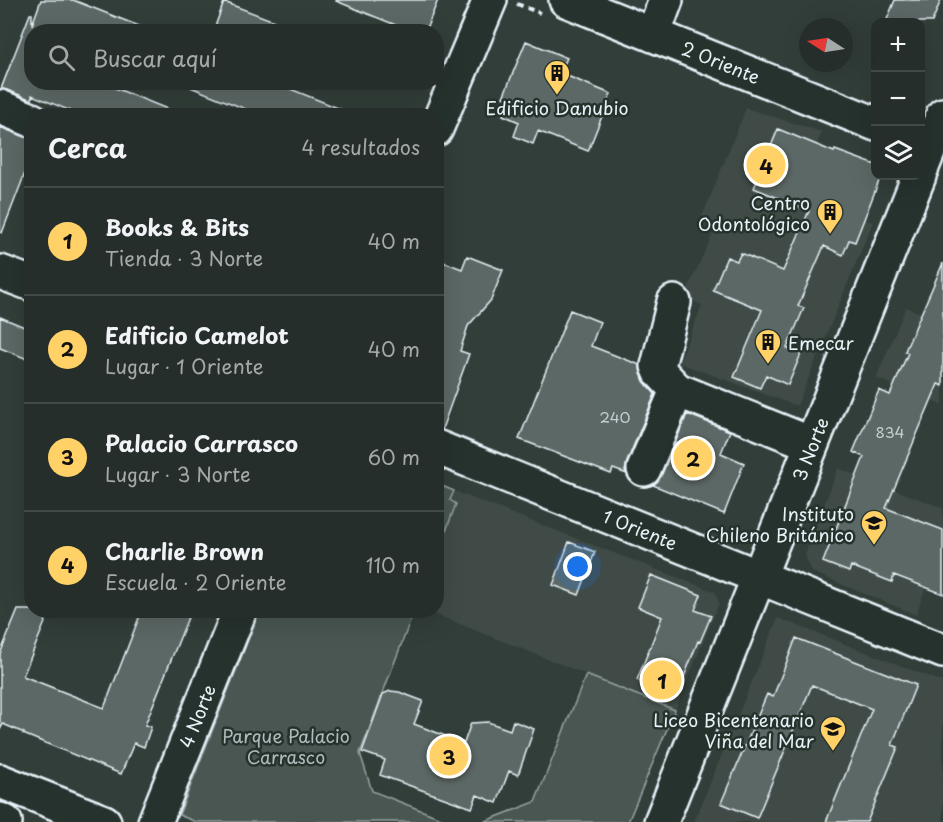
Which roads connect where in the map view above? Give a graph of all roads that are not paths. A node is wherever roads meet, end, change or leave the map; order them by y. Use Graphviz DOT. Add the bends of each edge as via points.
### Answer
graph roads {
  1 [pos="490,0"];
  2 [pos="567,0"];
  3 [pos="666,0"];
  4 [pos="653,35"];
  5 [pos="0,107"];
  6 [pos="444,110"];
  7 [pos="943,115"];
  8 [pos="24,117"];
  9 [pos="871,122"];
  10 [pos="927,157"];
  11 [pos="0,272"];
  12 [pos="24,281"];
  13 [pos="674,302"];
  14 [pos="677,390"];
  15 [pos="812,444"];
  16 [pos="444,450"];
  17 [pos="644,469"];
  18 [pos="759,577"];
  19 [pos="237,618"];
  20 [pos="943,651"];
  21 [pos="0,781"];
  22 [pos="0,820"];
  23 [pos="5,822"];
  24 [pos="104,822"];
  25 [pos="155,822"];
  26 [pos="661,822"];
  1 -- 6 [label="street"];
  2 -- 4 [label="street, 2 Oriente"];
  3 -- 4 [label="street"];
  4 -- 9 [label="street, 2 Oriente"];
  5 -- 8 [label="street"];
  7 -- 10 [label="street, 3 Norte"];
  10 -- 15 [label="street, 3 Norte"];
  11 -- 12 [label="street"];
  13 -- 14 [label="street" via="658,366"];
  14 -- 15 [label="street"];
  14 -- 17 [label="street"];
  15 -- 18 [label="street, 3 Norte"];
  16 -- 18 [label="street, 1 Oriente"];
  18 -- 20 [label="street, 1 Oriente"];
  18 -- 26 [label="street, 3 Norte"];
  19 -- 25 [label="street, 4 Norte"];
  21 -- 24 [label="street"];
  22 -- 23 [label="street"];
}
